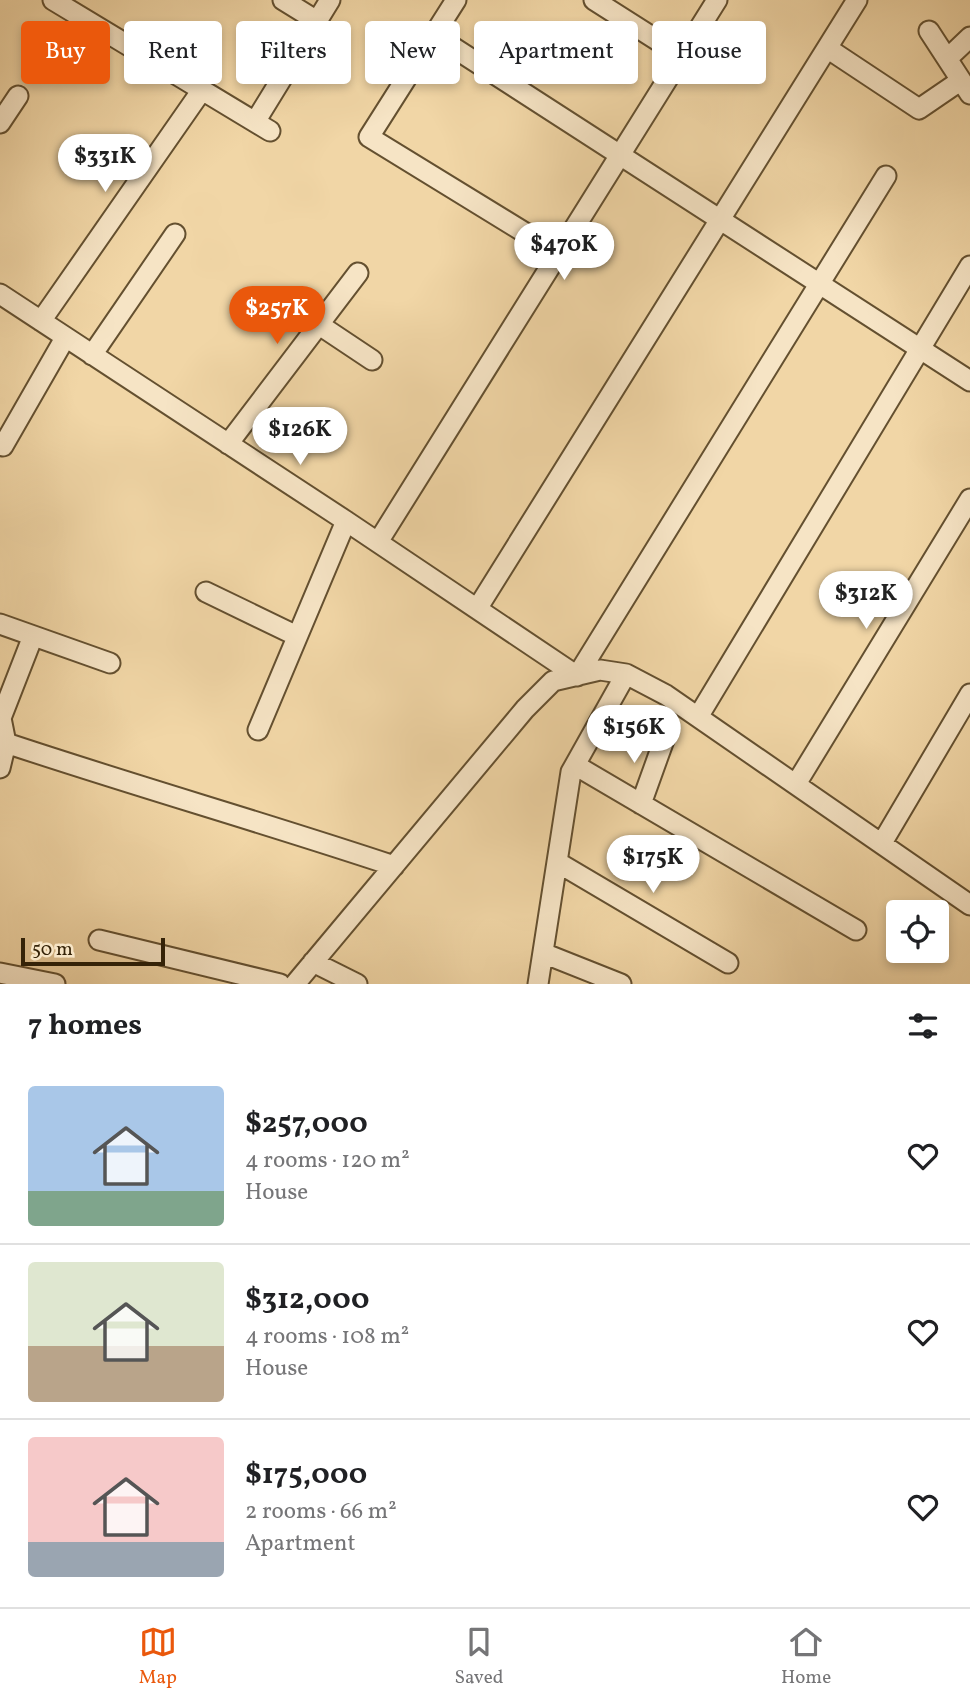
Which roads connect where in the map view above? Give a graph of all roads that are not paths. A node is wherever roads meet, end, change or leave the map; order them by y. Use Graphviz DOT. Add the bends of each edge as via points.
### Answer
graph roads {
  1 [pos="52,0"];
  2 [pos="283,0"];
  3 [pos="330,0"];
  4 [pos="456,0"];
  5 [pos="594,0"];
  6 [pos="717,0"];
  7 [pos="857,0"];
  8 [pos="317,21"];
  9 [pos="443,21"];
  10 [pos="704,21"];
  11 [pos="929,31"];
  12 [pos="652,37"];
  13 [pos="970,37"];
  14 [pos="827,48"];
  15 [pos="460,52"];
  16 [pos="948,58"];
  17 [pos="285,84"];
  18 [pos="403,84"];
  19 [pos="664,84"];
  20 [pos="965,88"];
  21 [pos="202,90"];
  22 [pos="18,96"];
  23 [pos="0,123"];
  24 [pos="620,155"];
  25 [pos="886,176"];
  26 [pos="720,220"];
  27 [pos="175,234"];
  28 [pos="558,253"];
  29 [pos="970,266"];
  30 [pos="358,273"];
  31 [pos="819,284"];
  32 [pos="0,294"];
  33 [pos="41,321"];
  34 [pos="318,324"];
  35 [pos="65,338"];
  36 [pos="920,349"];
  37 [pos="92,355"];
  38 [pos="372,360"];
  39 [pos="970,381"];
  40 [pos="228,444"];
  41 [pos="3,446"];
  42 [pos="970,499"];
  43 [pos="346,521"];
  44 [pos="378,542"];
  45 [pos="206,592"];
  46 [pos="477,609"];
  47 [pos="0,624"];
  48 [pos="33,636"];
  49 [pos="297,636"];
  50 [pos="110,663"];
  51 [pos="626,674"];
  52 [pos="577,676"];
  53 [pos="970,694"];
  54 [pos="698,717"];
  55 [pos="258,730"];
  56 [pos="664,740"];
  57 [pos="6,743"];
  58 [pos="575,765"];
  59 [pos="0,768"];
  60 [pos="796,783"];
  61 [pos="641,804"];
  62 [pos="882,843"];
  63 [pos="557,862"];
  64 [pos="394,866"];
  65 [pos="968,899"];
  66 [pos="856,930"];
  67 [pos="99,940"];
  68 [pos="542,953"];
  69 [pos="313,962"];
  70 [pos="728,962"];
  71 [pos="0,972"];
  72 [pos="55,984"];
  73 [pos="281,984"];
  74 [pos="295,984"];
  75 [pos="357,984"];
  76 [pos="538,984"];
  77 [pos="621,984"];
  1 -- 21 [label="street"];
  2 -- 8 [label="street"];
  3 -- 8 [label="street"];
  4 -- 9 [label="street"];
  5 -- 12 [label="street"];
  6 -- 10 [label="street"];
  7 -- 14 [label="street"];
  11 -- 16 [label="street"];
  13 -- 16 [label="street"];
  14 -- 20 [label="street" via="919,109"];
  14 -- 26 [label="street"];
  15 -- 24 [label="street"];
  16 -- 20 [label="street"];
  17 -- 21 [label="street" via="263,126"];
  18 -- 28 [label="street" via="369,137"];
  19 -- 24 [label="street"];
  21 -- 33 [label="street"];
  22 -- 23 [label="street"];
  24 -- 26 [label="street"];
  24 -- 28 [label="street"];
  25 -- 31 [label="street"];
  26 -- 31 [label="street"];
  26 -- 46 [label="street"];
  27 -- 37 [label="street"];
  28 -- 44 [label="street"];
  29 -- 36 [label="street"];
  30 -- 34 [label="street"];
  31 -- 36 [label="street"];
  31 -- 52 [label="street"];
  32 -- 33 [label="street"];
  33 -- 35 [label="street"];
  34 -- 38 [label="street"];
  34 -- 40 [label="street"];
  35 -- 37 [label="street"];
  35 -- 41 [label="street"];
  36 -- 39 [label="street"];
  36 -- 54 [label="street"];
  37 -- 40 [label="street"];
  40 -- 43 [label="street"];
  42 -- 60 [label="street"];
  43 -- 44 [label="street"];
  43 -- 49 [label="street"];
  44 -- 46 [label="street"];
  45 -- 49 [label="street"];
  46 -- 52 [label="street"];
  47 -- 48 [label="street"];
  48 -- 50 [label="street"];
  48 -- 57 [label="street" via="1,718"];
  49 -- 55 [label="street"];
  51 -- 52 [label="street" via="600,670"];
  51 -- 54 [label="street"];
  51 -- 58 [label="street"];
  52 -- 64 [label="street" via="554,681 525,709"];
  53 -- 62 [label="street"];
  54 -- 60 [label="street"];
  56 -- 61 [label="street"];
  57 -- 59 [label="street"];
  57 -- 64 [label="street"];
  58 -- 61 [label="street"];
  58 -- 63 [label="street"];
  60 -- 62 [label="street"];
  61 -- 66 [label="street"];
  62 -- 65 [label="street"];
  63 -- 68 [label="street"];
  63 -- 70 [label="street"];
  64 -- 69 [label="street"];
  67 -- 73 [label="street"];
  68 -- 76 [label="street"];
  68 -- 77 [label="street"];
  69 -- 74 [label="street"];
  69 -- 75 [label="street"];
  71 -- 72 [label="street"];
}
